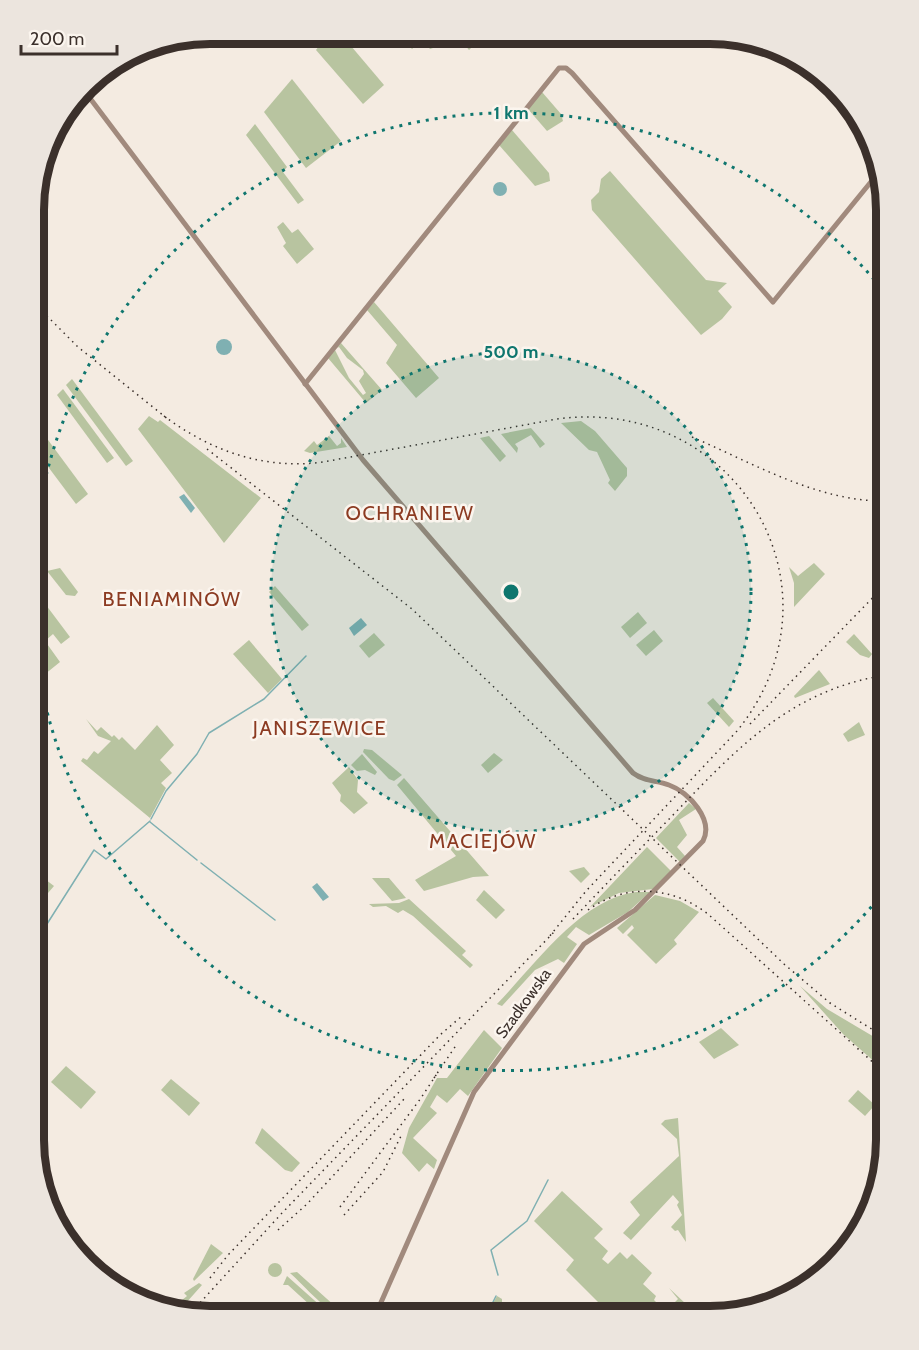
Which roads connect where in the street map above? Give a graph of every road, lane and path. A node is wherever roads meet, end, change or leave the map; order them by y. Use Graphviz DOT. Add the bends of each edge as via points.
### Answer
graph roads {
  1 [pos="89,96"];
  2 [pos="872,180"];
  3 [pos="305,384"];
  4 [pos="379,1306"];
  1 -- 3 [label="street"];
  2 -- 3 [label="street" via="773,302 572,73 559,68"];
  3 -- 4 [label="street, Szadkowska" via="363,460 639,778 668,784 680,792 703,816 706,827 705,837 635,910 584,944 474,1092"];
}
